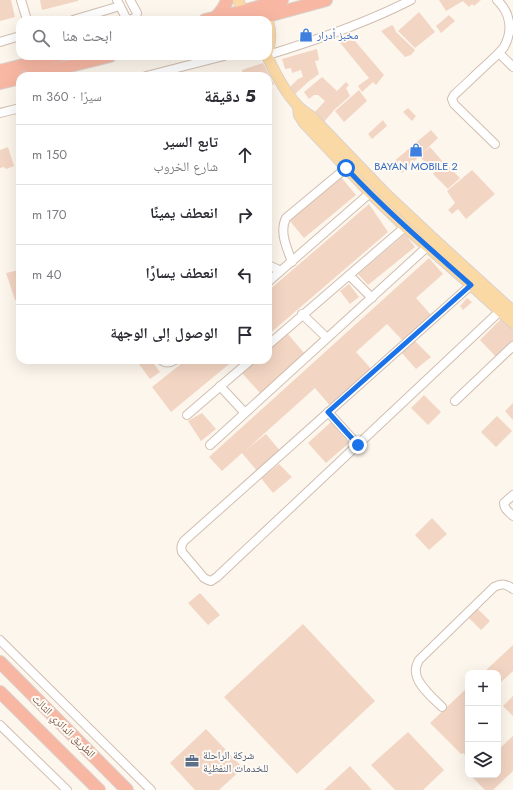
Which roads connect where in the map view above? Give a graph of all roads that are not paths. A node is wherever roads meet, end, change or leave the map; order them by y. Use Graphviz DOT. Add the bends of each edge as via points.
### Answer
graph roads {
  1 [pos="21,0"];
  2 [pos="130,0"];
  3 [pos="227,0"];
  4 [pos="282,0"];
  5 [pos="326,0"];
  6 [pos="411,0"];
  7 [pos="497,0"];
  8 [pos="118,3"];
  9 [pos="243,10"];
  10 [pos="264,13"];
  11 [pos="26,16"];
  12 [pos="84,16"];
  13 [pos="126,16"];
  14 [pos="136,16"];
  15 [pos="216,16"];
  16 [pos="221,16"];
  17 [pos="16,37"];
  18 [pos="0,42"];
  19 [pos="498,53"];
  20 [pos="272,54"];
  21 [pos="43,60"];
  22 [pos="94,60"];
  23 [pos="208,60"];
  24 [pos="270,60"];
  25 [pos="513,67"];
  26 [pos="0,71"];
  27 [pos="45,72"];
  28 [pos="162,72"];
  29 [pos="16,79"];
  30 [pos="0,83"];
  31 [pos="298,106"];
  32 [pos="16,109"];
  33 [pos="0,113"];
  34 [pos="495,144"];
  35 [pos="346,168"];
  36 [pos="370,193"];
  37 [pos="383,199"];
  38 [pos="405,227"];
  39 [pos="427,247"];
  40 [pos="292,262"];
  41 [pos="272,266"];
  42 [pos="280,271"];
  43 [pos="349,275"];
  44 [pos="272,278"];
  45 [pos="471,285"];
  46 [pos="372,298"];
  47 [pos="500,311"];
  48 [pos="513,311"];
  49 [pos="302,314"];
  50 [pos="513,323"];
  51 [pos="327,338"];
  52 [pos="272,341"];
  53 [pos="513,346"];
  54 [pos="245,364"];
  55 [pos="220,386"];
  56 [pos="455,401"];
  57 [pos="328,412"];
  58 [pos="245,413"];
  59 [pos="187,415"];
  60 [pos="210,445"];
  61 [pos="358,445"];
  62 [pos="513,495"];
  63 [pos="513,516"];
  64 [pos="513,589"];
  65 [pos="0,640"];
  66 [pos="0,662"];
  67 [pos="0,692"];
  68 [pos="442,707"];
  69 [pos="1,728"];
  70 [pos="65,789"];
  71 [pos="99,790"];
  72 [pos="127,790"];
  73 [pos="151,790"];
  1 -- 11 [label="street"];
  2 -- 14 [label="street"];
  3 -- 15 [label="highway" via="221,13"];
  4 -- 10 [label="highway"];
  5 -- 10 [label="highway"];
  6 -- 20 [label="street" via="346,29"];
  7 -- 19 [label="street" via="509,16 511,29 507,42"];
  8 -- 12 [label="street"];
  8 -- 13 [label="street"];
  9 -- 10 [label="highway"];
  9 -- 16 [label="highway"];
  17 -- 18 [label="street"];
  19 -- 25 [label="street"];
  19 -- 34 [label="street" via="452,99 454,104"];
  21 -- 26 [label="highway"];
  22 -- 27 [label="highway"];
  23 -- 28 [label="street"];
  24 -- 31 [label="main road" via="280,81"];
  29 -- 30 [label="highway"];
  31 -- 35 [label="main road" via="304,123"];
  31 -- 37 [label="main road" via="312,117"];
  32 -- 33 [label="street"];
  35 -- 36 [label="main road"];
  35 -- 40 [label="street" via="283,223 283,234"];
  36 -- 37 [label="main road"];
  36 -- 40 [label="street"];
  37 -- 38 [label="main road"];
  37 -- 48 [label="main road" via="435,240"];
  38 -- 39 [label="main road"];
  38 -- 43 [label="street"];
  39 -- 45 [label="main road"];
  39 -- 46 [label="street"];
  40 -- 42 [label="street"];
  41 -- 42 [label="street"];
  42 -- 44 [label="street"];
  43 -- 46 [label="street"];
  43 -- 49 [label="street"];
  45 -- 47 [label="main road"];
  45 -- 57 [label="street"];
  46 -- 51 [label="street"];
  47 -- 50 [label="main road"];
  47 -- 61 [label="street"];
  49 -- 51 [label="street"];
  49 -- 52 [label="street"];
  51 -- 58 [label="street"];
  53 -- 56 [label="street"];
  54 -- 55 [label="street"];
  55 -- 58 [label="street"];
  55 -- 59 [label="street"];
  57 -- 61 [label="street"];
  57 -- 61 [label="street" via="182,544 182,552 204,578 211,581 217,577"];
  58 -- 60 [label="street"];
  62 -- 63 [label="street" via="504,503 504,507"];
  64 -- 68 [label="street" via="504,584 494,587 419,660 416,667 418,681"];
  65 -- 73 [label="street"];
  66 -- 72 [label="highway, الطريق الدائري الثالث"];
  67 -- 71 [label="highway, الطريق الدائري الثالث"];
  69 -- 70 [label="street"];
}
